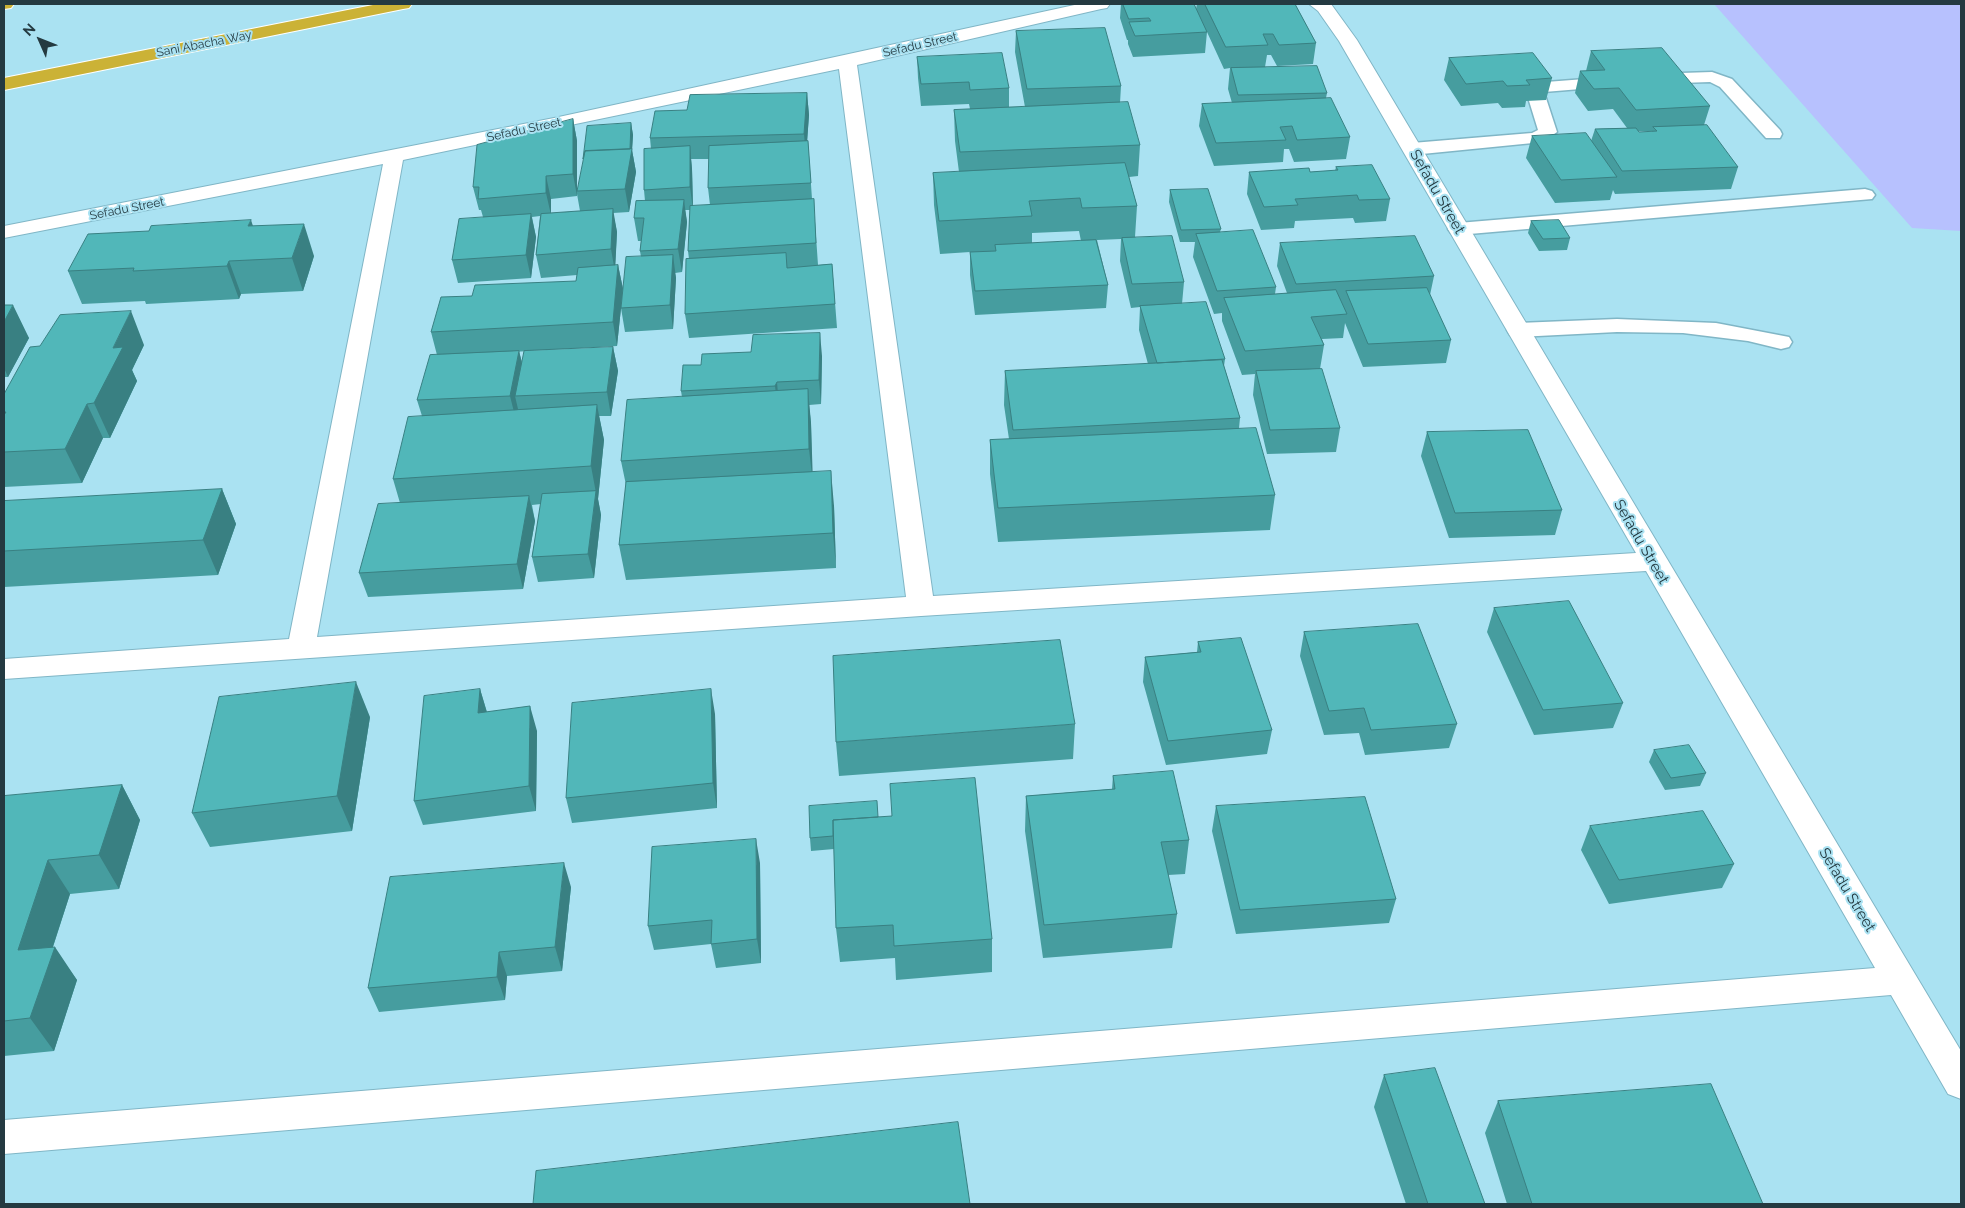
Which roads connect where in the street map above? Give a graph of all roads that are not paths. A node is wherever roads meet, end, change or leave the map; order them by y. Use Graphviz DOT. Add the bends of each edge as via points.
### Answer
graph roads {
  1 [pos="403,4"];
  2 [pos="1101,4"];
  3 [pos="1318,4"];
  4 [pos="847,62"];
  5 [pos="4,84"];
  6 [pos="1773,134"];
  7 [pos="1412,149"];
  8 [pos="394,157"];
  9 [pos="1865,195"];
  10 [pos="1458,229"];
  11 [pos="4,232"];
  12 [pos="1518,330"];
  13 [pos="1781,342"];
  14 [pos="1653,562"];
  15 [pos="921,606"];
  16 [pos="301,650"];
  17 [pos="4,669"];
  18 [pos="1900,980"];
  19 [pos="1961,1083"];
  20 [pos="4,1137"];
  1 -- 5 [label="highway, Sani Abacha Way"];
  2 -- 4 [label="street, Sefadu Street"];
  3 -- 7 [label="street, Sefadu Street" via="1324,7 1348,40"];
  4 -- 8 [label="street, Sefadu Street"];
  4 -- 15 [label="street"];
  6 -- 7 [label="lane" via="1726,83 1699,76 1539,87 1535,92 1548,132 1536,138"];
  7 -- 10 [label="street, Sefadu Street"];
  8 -- 11 [label="street, Sefadu Street"];
  8 -- 16 [label="street"];
  9 -- 10 [label="lane"];
  10 -- 12 [label="street, Sefadu Street"];
  12 -- 13 [label="lane" via="1653,324 1752,334"];
  12 -- 14 [label="street, Sefadu Street"];
  14 -- 15 [label="street"];
  14 -- 18 [label="street, Sefadu Street"];
  15 -- 16 [label="street"];
  16 -- 17 [label="street"];
  18 -- 19 [label="street, Sefadu Street"];
  18 -- 20 [label="street"];
}
